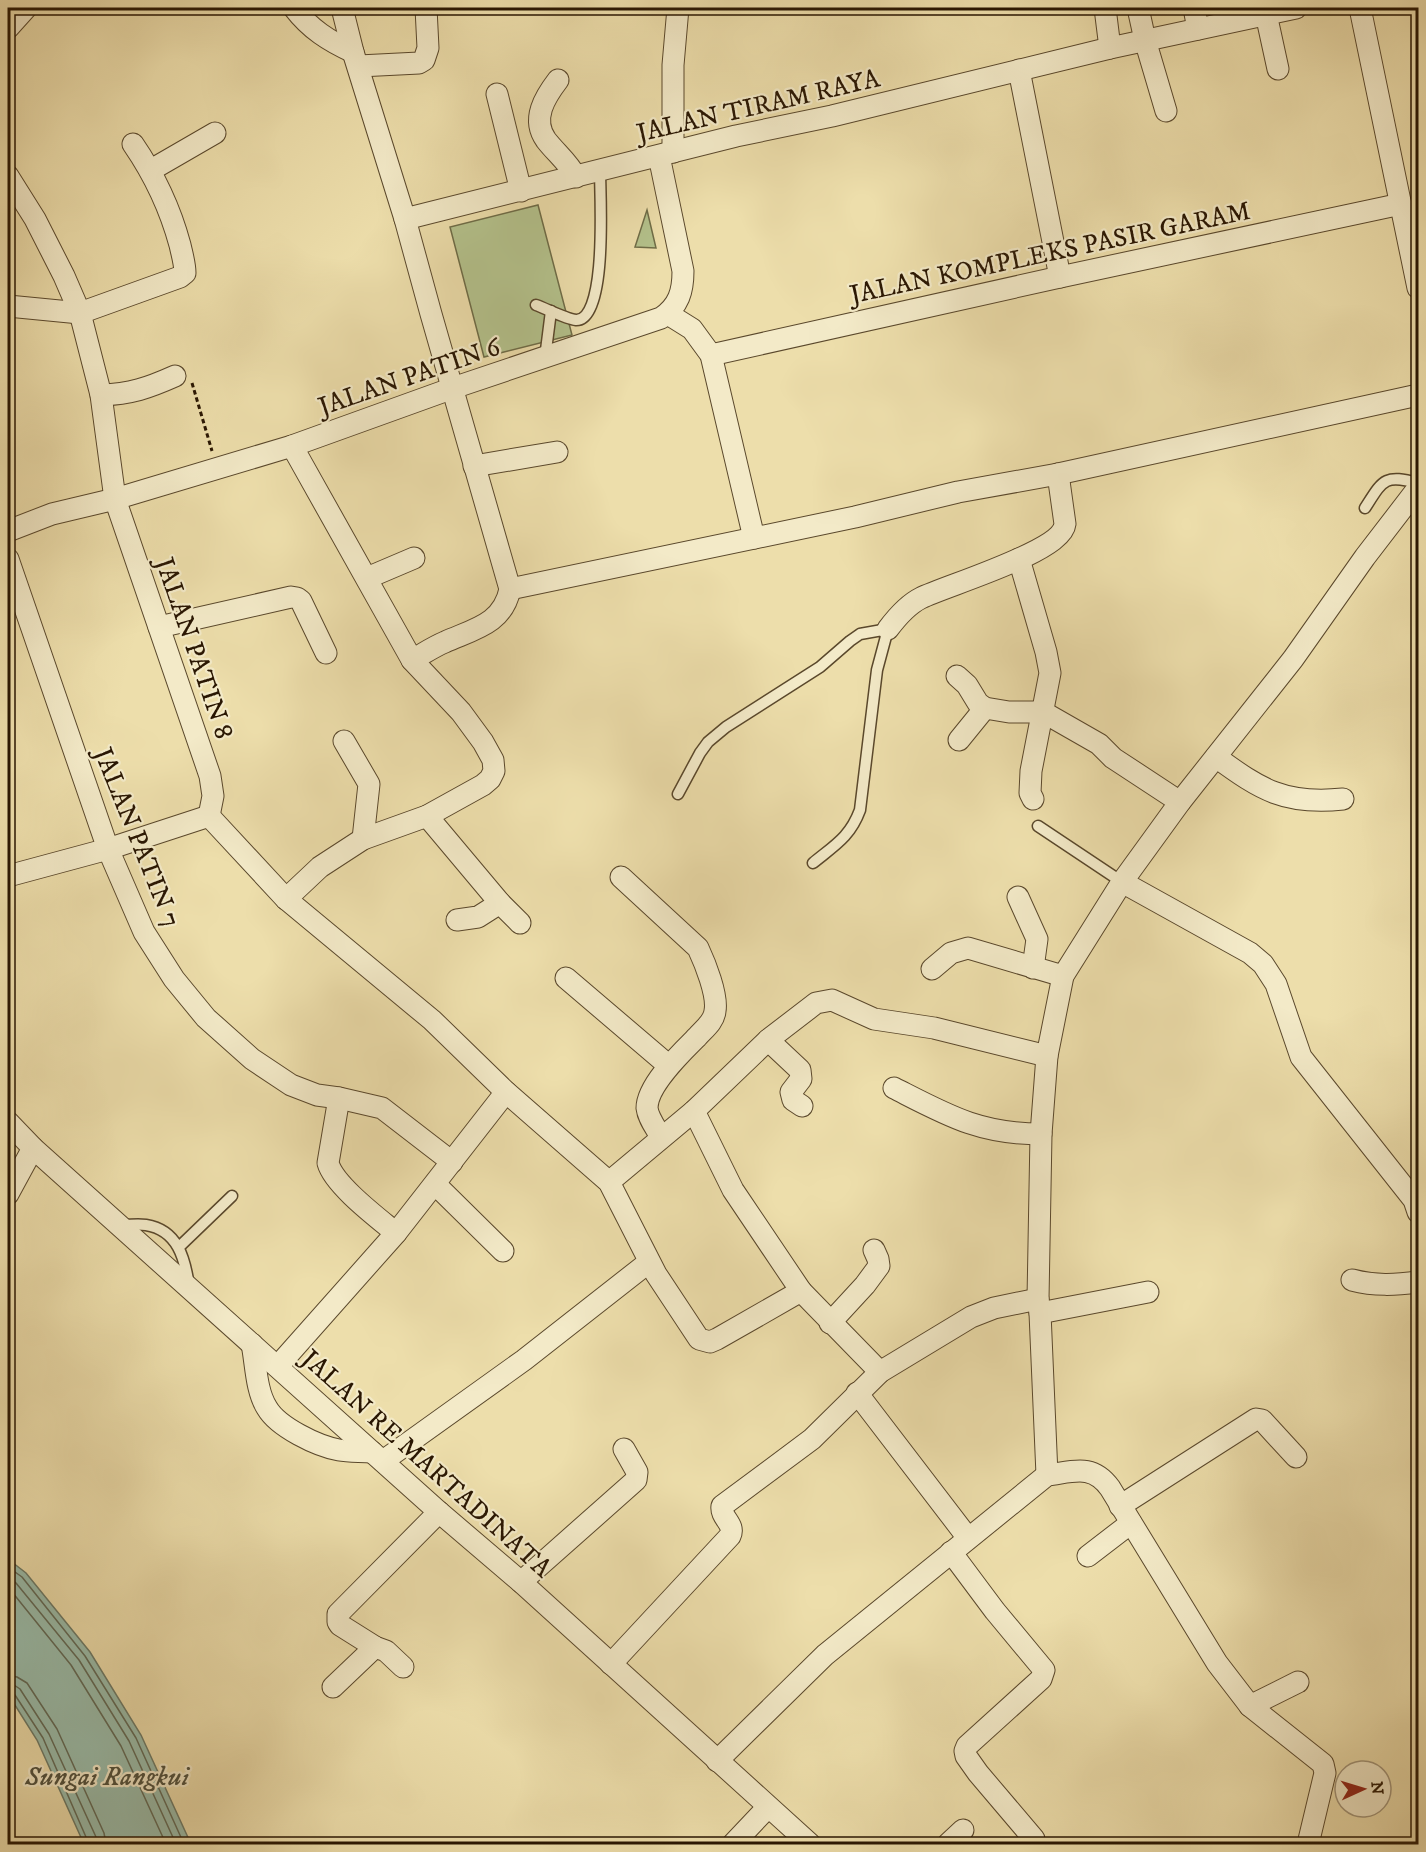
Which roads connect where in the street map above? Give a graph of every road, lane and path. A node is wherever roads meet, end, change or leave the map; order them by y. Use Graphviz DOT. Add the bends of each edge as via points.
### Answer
graph roads {
  1 [pos="26,8"];
  2 [pos="294,8"];
  3 [pos="342,8"];
  4 [pos="426,8"];
  5 [pos="678,8"];
  6 [pos="1105,8"];
  7 [pos="1138,8"];
  8 [pos="1194,8"];
  9 [pos="1296,8"];
  10 [pos="1360,8"];
  11 [pos="1266,15"];
  12 [pos="8,28"];
  13 [pos="1198,29"];
  14 [pos="1145,40"];
  15 [pos="1110,48"];
  16 [pos="356,59"];
  17 [pos="1278,69"];
  18 [pos="1019,70"];
  19 [pos="558,80"];
  20 [pos="497,94"];
  21 [pos="1166,111"];
  22 [pos="215,133"];
  23 [pos="133,144"];
  24 [pos="666,154"];
  25 [pos="151,170"];
  26 [pos="600,171"];
  27 [pos="8,176"];
  28 [pos="576,177"];
  29 [pos="521,191"];
  30 [pos="1401,204"];
  31 [pos="405,219"];
  32 [pos="1060,277"];
  33 [pos="683,288"];
  34 [pos="1419,288"];
  35 [pos="537,305"];
  36 [pos="8,306"];
  37 [pos="551,310"];
  38 [pos="80,313"];
  39 [pos="668,314"];
  40 [pos="692,329"];
  41 [pos="711,355"];
  42 [pos="545,358"];
  43 [pos="175,375"];
  44 [pos="453,388"];
  45 [pos="101,395"];
  46 [pos="1419,395"];
  47 [pos="292,446"];
  48 [pos="557,453"];
  49 [pos="474,466"];
  50 [pos="217,469"];
  51 [pos="1058,474"];
  52 [pos="1417,490"];
  53 [pos="115,499"];
  54 [pos="1365,508"];
  55 [pos="8,531"];
  56 [pos="754,538"];
  57 [pos="414,558"];
  58 [pos="8,559"];
  59 [pos="1019,559"];
  60 [pos="367,578"];
  61 [pos="510,588"];
  62 [pos="159,627"];
  63 [pos="888,629"];
  64 [pos="326,653"];
  65 [pos="412,660"];
  66 [pos="957,676"];
  67 [pos="986,708"];
  68 [pos="1043,712"];
  69 [pos="959,740"];
  70 [pos="344,741"];
  71 [pos="1216,757"];
  72 [pos="678,794"];
  73 [pos="1033,800"];
  74 [pos="1343,800"];
  75 [pos="1180,802"];
  76 [pos="208,816"];
  77 [pos="427,816"];
  78 [pos="1038,826"];
  79 [pos="363,839"];
  80 [pos="108,849"];
  81 [pos="813,863"];
  82 [pos="8,876"];
  83 [pos="621,877"];
  84 [pos="1122,882"];
  85 [pos="1018,897"];
  86 [pos="286,899"];
  87 [pos="500,903"];
  88 [pos="457,920"];
  89 [pos="520,923"];
  90 [pos="1033,968"];
  91 [pos="932,969"];
  92 [pos="1063,976"];
  93 [pos="566,978"];
  94 [pos="768,1040"];
  95 [pos="1047,1056"];
  96 [pos="668,1065"];
  97 [pos="894,1088"];
  98 [pos="506,1092"];
  99 [pos="339,1098"];
  100 [pos="802,1106"];
  101 [pos="694,1111"];
  102 [pos="8,1122"];
  103 [pos="1041,1134"];
  104 [pos="661,1137"];
  105 [pos="33,1148"];
  106 [pos="452,1162"];
  107 [pos="609,1182"];
  108 [pos="435,1184"];
  109 [pos="8,1194"];
  110 [pos="232,1196"];
  111 [pos="1417,1204"];
  112 [pos="119,1225"];
  113 [pos="396,1233"];
  114 [pos="179,1247"];
  115 [pos="874,1250"];
  116 [pos="503,1251"];
  117 [pos="649,1262"];
  118 [pos="1352,1280"];
  119 [pos="1419,1282"];
  120 [pos="189,1287"];
  121 [pos="801,1291"];
  122 [pos="1148,1292"];
  123 [pos="1039,1306"];
  124 [pos="830,1323"];
  125 [pos="252,1344"];
  126 [pos="278,1366"];
  127 [pos="880,1372"];
  128 [pos="857,1393"];
  129 [pos="624,1449"];
  130 [pos="377,1456"];
  131 [pos="1296,1457"];
  132 [pos="1047,1475"];
  133 [pos="439,1512"];
  134 [pos="1126,1515"];
  135 [pos="968,1538"];
  136 [pos="951,1552"];
  137 [pos="1088,1556"];
  138 [pos="521,1582"];
  139 [pos="375,1647"];
  140 [pos="610,1664"];
  141 [pos="403,1667"];
  142 [pos="1298,1682"];
  143 [pos="333,1687"];
  144 [pos="1250,1706"];
  145 [pos="717,1761"];
  146 [pos="768,1806"];
  147 [pos="1035,1843"];
  148 [pos="733,1845"];
  149 [pos="810,1845"];
  150 [pos="1308,1845"];
  1 -- 12 [label="street"];
  2 -- 16 [label="street" via="305,22"];
  3 -- 16 [label="street"];
  4 -- 16 [label="street" via="428,48 424,60 419,63"];
  5 -- 24 [label="street"];
  6 -- 15 [label="street"];
  7 -- 14 [label="street"];
  8 -- 13 [label="street"];
  9 -- 11 [label="street, JALAN TIRAM RAYA"];
  10 -- 30 [label="street"];
  11 -- 13 [label="street, JALAN TIRAM RAYA"];
  11 -- 17 [label="street"];
  13 -- 14 [label="street, JALAN TIRAM RAYA"];
  14 -- 15 [label="street, JALAN TIRAM RAYA"];
  14 -- 21 [label="street"];
  15 -- 18 [label="street, JALAN TIRAM RAYA"];
  16 -- 31 [label="street"];
  18 -- 24 [label="street, JALAN TIRAM RAYA"];
  18 -- 32 [label="street"];
  19 -- 28 [label="street" via="543,101 540,122 545,139"];
  20 -- 29 [label="street"];
  22 -- 25 [label="street"];
  23 -- 25 [label="street"];
  24 -- 26 [label="street, JALAN TIRAM RAYA"];
  24 -- 33 [label="street"];
  25 -- 38 [label="street" via="177,234 185,273"];
  26 -- 28 [label="street, JALAN TIRAM RAYA"];
  26 -- 37 [label="lane" via="600,275 589,312 576,320"];
  27 -- 38 [label="street, JALAN PATIN 8" via="35,219"];
  28 -- 29 [label="street, JALAN TIRAM RAYA"];
  29 -- 31 [label="street, JALAN TIRAM RAYA"];
  30 -- 32 [label="street, JALAN KOMPLEKS PASIR GARAM"];
  30 -- 34 [label="street"];
  31 -- 44 [label="street"];
  32 -- 41 [label="street, JALAN KOMPLEKS PASIR GARAM"];
  33 -- 39 [label="street"];
  33 -- 40 [label="street"];
  35 -- 37 [label="lane"];
  36 -- 38 [label="street"];
  37 -- 42 [label="lane"];
  38 -- 45 [label="street, JALAN PATIN 8"];
  39 -- 40 [label="street"];
  39 -- 42 [label="street, JALAN PATIN 6"];
  40 -- 41 [label="street"];
  41 -- 56 [label="street"];
  42 -- 44 [label="street, JALAN PATIN 6"];
  43 -- 45 [label="street" via="146,389"];
  43 -- 50 [label="path" via="184,373 191,377"];
  44 -- 47 [label="street, JALAN PATIN 6"];
  44 -- 49 [label="street"];
  45 -- 53 [label="street, JALAN PATIN 8"];
  46 -- 51 [label="street"];
  47 -- 50 [label="street, JALAN PATIN 6"];
  47 -- 60 [label="street"];
  48 -- 49 [label="street"];
  49 -- 61 [label="street"];
  50 -- 53 [label="street, JALAN PATIN 6"];
  51 -- 56 [label="street"];
  51 -- 59 [label="street" via="1064,529 1054,540"];
  52 -- 54 [label="lane" via="1397,479 1386,481 1379,485"];
  52 -- 71 [label="street"];
  53 -- 55 [label="street, JALAN PATIN 6" via="52,514"];
  53 -- 62 [label="street, JALAN PATIN 8"];
  56 -- 61 [label="street"];
  57 -- 60 [label="street"];
  58 -- 80 [label="street, JALAN PATIN 7"];
  59 -- 63 [label="street" via="920,598 897,616"];
  59 -- 68 [label="street" via="1050,673"];
  60 -- 65 [label="street"];
  61 -- 65 [label="street" via="505,607 496,617"];
  62 -- 64 [label="street" via="291,597 301,601"];
  62 -- 76 [label="street, JALAN PATIN 8" via="210,776 213,796"];
  63 -- 72 [label="lane" via="860,634 820,667 726,727 700,753"];
  63 -- 81 [label="lane" via="877,670 860,810 849,833"];
  65 -- 77 [label="street" via="461,712 493,760 490,779"];
  66 -- 67 [label="street"];
  67 -- 68 [label="street"];
  67 -- 69 [label="street"];
  68 -- 73 [label="street" via="1031,771"];
  68 -- 75 [label="street" via="1099,744 1113,759"];
  70 -- 79 [label="street" via="369,784"];
  71 -- 74 [label="street" via="1250,782 1285,797 1316,802"];
  71 -- 75 [label="street"];
  75 -- 84 [label="street"];
  76 -- 80 [label="street"];
  76 -- 86 [label="street"];
  77 -- 79 [label="street"];
  77 -- 87 [label="street"];
  78 -- 84 [label="lane"];
  79 -- 86 [label="street" via="320,867"];
  80 -- 82 [label="street"];
  80 -- 99 [label="street, JALAN PATIN 7" via="144,932 174,979 206,1018 252,1059 291,1085"];
  83 -- 96 [label="street" via="698,948 715,1000 710,1023"];
  84 -- 92 [label="street"];
  84 -- 111 [label="street" via="1263,964 1276,984 1301,1057"];
  85 -- 90 [label="street" via="1036,939"];
  86 -- 98 [label="street" via="432,1020"];
  87 -- 88 [label="street" via="478,917"];
  87 -- 89 [label="street"];
  90 -- 91 [label="street" via="968,948 951,953"];
  90 -- 92 [label="street"];
  92 -- 95 [label="street"];
  93 -- 96 [label="street"];
  94 -- 95 [label="street" via="816,1003 832,1000 873,1019 934,1028"];
  94 -- 100 [label="street" via="800,1070 801,1079 791,1092 793,1100"];
  94 -- 101 [label="street"];
  95 -- 103 [label="street"];
  96 -- 104 [label="street" via="647,1107"];
  97 -- 103 [label="street" via="961,1121 991,1130"];
  98 -- 106 [label="street"];
  98 -- 107 [label="street"];
  99 -- 106 [label="street, JALAN PATIN 7" via="382,1108"];
  99 -- 113 [label="street" via="328,1163 332,1175"];
  101 -- 104 [label="street"];
  101 -- 121 [label="street" via="733,1190"];
  102 -- 105 [label="street, JALAN RE MARTADINATA"];
  103 -- 123 [label="street"];
  104 -- 107 [label="street"];
  105 -- 109 [label="street"];
  105 -- 112 [label="street, JALAN RE MARTADINATA"];
  106 -- 108 [label="street"];
  107 -- 117 [label="street"];
  108 -- 113 [label="street"];
  108 -- 116 [label="street"];
  110 -- 114 [label="lane"];
  112 -- 114 [label="lane" via="160,1229"];
  112 -- 120 [label="street, JALAN RE MARTADINATA"];
  113 -- 126 [label="street"];
  114 -- 120 [label="lane"];
  115 -- 124 [label="street" via="879,1266"];
  117 -- 121 [label="street" via="699,1339 705,1342"];
  117 -- 130 [label="street" via="524,1360"];
  118 -- 119 [label="street" via="1390,1286"];
  120 -- 125 [label="street, JALAN RE MARTADINATA"];
  121 -- 124 [label="street"];
  122 -- 123 [label="street"];
  123 -- 127 [label="street" via="994,1308 971,1317"];
  123 -- 132 [label="street"];
  124 -- 127 [label="street"];
  125 -- 126 [label="street, JALAN RE MARTADINATA"];
  125 -- 130 [label="street" via="260,1389 266,1407 276,1419 312,1442"];
  126 -- 130 [label="street, JALAN RE MARTADINATA"];
  127 -- 128 [label="street"];
  128 -- 135 [label="street"];
  128 -- 140 [label="street" via="812,1439 722,1506 731,1527 730,1536"];
  129 -- 138 [label="street" via="637,1472 636,1480"];
  130 -- 133 [label="street, JALAN RE MARTADINATA"];
  131 -- 134 [label="street" via="1262,1420 1256,1419"];
  132 -- 134 [label="street" via="1091,1471 1104,1480"];
  132 -- 135 [label="street"];
  133 -- 138 [label="street, JALAN RE MARTADINATA"];
  133 -- 139 [label="street" via="339,1611 340,1625"];
  134 -- 137 [label="street"];
  134 -- 144 [label="street" via="1217,1664"];
  135 -- 136 [label="street"];
  136 -- 145 [label="street" via="825,1655"];
  136 -- 147 [label="street" via="1044,1670 1041,1679 965,1751"];
  138 -- 140 [label="street, JALAN RE MARTADINATA"];
  139 -- 141 [label="street" via="386,1651"];
  139 -- 143 [label="street"];
  140 -- 145 [label="street, JALAN RE MARTADINATA"];
  142 -- 144 [label="street"];
  144 -- 150 [label="street" via="1323,1764 1325,1773"];
  145 -- 146 [label="street, JALAN RE MARTADINATA"];
  146 -- 148 [label="street"];
  146 -- 149 [label="street, JALAN RE MARTADINATA"];
}
